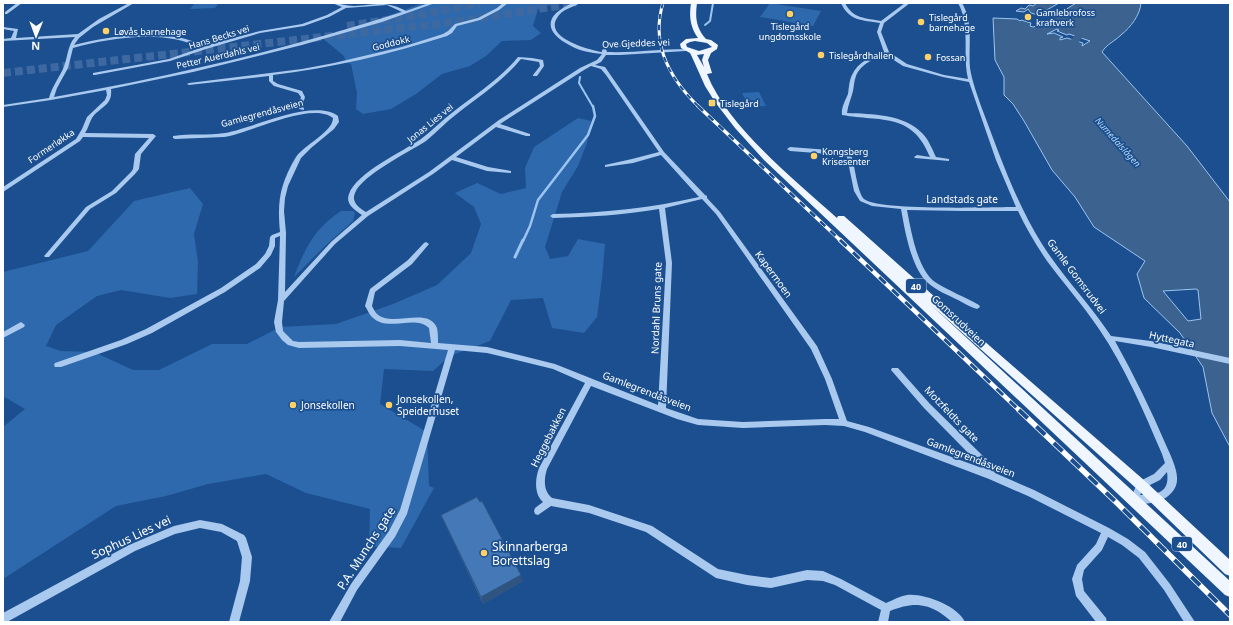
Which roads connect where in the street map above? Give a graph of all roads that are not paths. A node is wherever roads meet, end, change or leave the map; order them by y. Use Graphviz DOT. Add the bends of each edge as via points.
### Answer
graph roads {
  1 [pos="20,3"];
  2 [pos="132,3"];
  3 [pos="334,3"];
  4 [pos="433,3"];
  5 [pos="506,3"];
  6 [pos="578,3"];
  7 [pos="688,3"];
  8 [pos="694,3"];
  9 [pos="843,3"];
  10 [pos="908,3"];
  11 [pos="960,3"];
  12 [pos="388,4"];
  13 [pos="345,7"];
  14 [pos="404,12"];
  15 [pos="6,13"];
  16 [pos="882,22"];
  17 [pos="3,28"];
  18 [pos="81,35"];
  19 [pos="13,39"];
  20 [pos="703,39"];
  21 [pos="3,40"];
  22 [pos="565,41"];
  23 [pos="72,46"];
  24 [pos="687,47"];
  25 [pos="204,48"];
  26 [pos="604,51"];
  27 [pos="598,52"];
  28 [pos="708,52"];
  29 [pos="886,53"];
  30 [pos="591,65"];
  31 [pos="271,73"];
  32 [pos="95,74"];
  33 [pos="535,75"];
  34 [pos="970,81"];
  35 [pos="189,84"];
  36 [pos="108,88"];
  37 [pos="51,99"];
  38 [pos="3,106"];
  39 [pos="302,110"];
  40 [pos="496,125"];
  41 [pos="82,135"];
  42 [pos="528,135"];
  43 [pos="175,136"];
  44 [pos="790,149"];
  45 [pos="662,153"];
  46 [pos="917,157"];
  47 [pos="452,158"];
  48 [pos="934,159"];
  49 [pos="947,160"];
  50 [pos="607,166"];
  51 [pos="509,172"];
  52 [pos="3,190"];
  53 [pos="705,197"];
  54 [pos="662,207"];
  55 [pos="904,208"];
  56 [pos="1020,209"];
  57 [pos="366,215"];
  58 [pos="553,216"];
  59 [pos="283,233"];
  60 [pos="426,244"];
  61 [pos="47,256"];
  62 [pos="281,300"];
  63 [pos="977,307"];
  64 [pos="21,325"];
  65 [pos="3,335"];
  66 [pos="1109,338"];
  67 [pos="435,345"];
  68 [pos="452,347"];
  69 [pos="1230,361"];
  70 [pos="58,365"];
  71 [pos="895,370"];
  72 [pos="590,381"];
  73 [pos="662,410"];
  74 [pos="844,423"];
  75 [pos="1169,464"];
  76 [pos="992,476"];
  77 [pos="1141,485"];
  78 [pos="1134,499"];
  79 [pos="1156,499"];
  80 [pos="550,502"];
  81 [pos="538,511"];
  82 [pos="1106,531"];
  83 [pos="1230,569"];
  84 [pos="1230,590"];
  85 [pos="886,608"];
  86 [pos="3,618"];
  87 [pos="234,622"];
  88 [pos="334,622"];
  89 [pos="883,622"];
  90 [pos="960,622"];
  91 [pos="1102,622"];
  92 [pos="1190,622"];
  1 -- 15 [label="street"];
  2 -- 18 [label="street"];
  3 -- 13 [label="street"];
  4 -- 14 [label="street, Petter Auerdahls vei"];
  5 -- 31 [label="street, Goddokk" via="479,19 457,24 446,34 413,46 334,64"];
  6 -- 22 [label="street, Ove Gjeddes vei" via="560,12 553,21 554,30"];
  7 -- 24 [label="main road"];
  8 -- 20 [label="main road, 40" via="695,29"];
  9 -- 16 [label="street" via="850,15"];
  10 -- 16 [label="street"];
  11 -- 34 [label="street, Gamle Gomsrudvei" via="966,12"];
  12 -- 13 [label="street"];
  12 -- 14 [label="street"];
  13 -- 25 [label="street, Hans Becks vei" via="302,25 265,31"];
  14 -- 36 [label="street, Petter Auerdahls vei" via="270,52"];
  16 -- 29 [label="street" via="879,32"];
  17 -- 19 [label="street" via="16,30"];
  18 -- 19 [label="street"];
  18 -- 23 [label="street"];
  19 -- 21 [label="street"];
  20 -- 24 [label="main road"];
  20 -- 28 [label="main road, 40" via="715,45 713,50"];
  22 -- 26 [label="street, Ove Gjeddes vei"];
  22 -- 27 [label="street, Ove Gjeddes vei" via="578,48"];
  23 -- 25 [label="street" via="141,36 188,41"];
  23 -- 37 [label="street"];
  24 -- 26 [label="street, Ove Gjeddes vei"];
  24 -- 28 [label="main road"];
  24 -- 78 [label="main road, Gomsrudveien / 40" via="697,60 720,104 767,158"];
  25 -- 32 [label="street, Hans Becks vei" via="170,60"];
  26 -- 27 [label="street"];
  26 -- 30 [label="street" via="599,61"];
  27 -- 30 [label="street"];
  28 -- 77 [label="main road, Gomsrudveien / 40" via="705,58 706,65 722,97 774,156 972,337"];
  29 -- 34 [label="street" via="905,65"];
  29 -- 48 [label="street" via="868,61 854,76 844,114 883,117 907,124 926,140"];
  30 -- 40 [label="street"];
  30 -- 45 [label="street, Kapermoen" via="603,68 608,74"];
  31 -- 35 [label="street, Goddokk"];
  31 -- 39 [label="street" via="271,80 276,85 300,92 303,97"];
  33 -- 57 [label="street, Jonas Lies vei" via="542,66 540,61 520,58 498,80 424,139 360,182 351,194 351,199 352,204"];
  34 -- 56 [label="street, Gamle Gomsrudvei"];
  36 -- 37 [label="street, Petter Auerdahls vei"];
  36 -- 41 [label="street, Formerløkka" via="107,100 89,118"];
  37 -- 38 [label="street, Petter Auerdahls vei"];
  40 -- 42 [label="street"];
  40 -- 47 [label="street"];
  41 -- 52 [label="street, Formerløkka" via="70,146"];
  41 -- 61 [label="street" via="153,136 138,154 133,174 114,192 88,208"];
  43 -- 59 [label="street, Gamlegrendåsveien" via="224,135 317,110 336,116 332,128 299,157 291,170 282,198"];
  44 -- 55 [label="street, Landstads gate" via="849,156 858,195 862,200"];
  45 -- 50 [label="street"];
  45 -- 53 [label="street, Kapermoen"];
  46 -- 48 [label="street"];
  47 -- 51 [label="street" via="487,169"];
  47 -- 57 [label="street"];
  48 -- 49 [label="street"];
  53 -- 54 [label="street"];
  53 -- 74 [label="street, Kapermoen" via="818,353"];
  54 -- 58 [label="street"];
  54 -- 73 [label="street, Nordahl Bruns gate" via="669,263"];
  55 -- 56 [label="street, Landstads gate"];
  55 -- 63 [label="street" via="910,238 923,274 929,281"];
  56 -- 66 [label="street, Gamle Gomsrudvei" via="1050,262"];
  57 -- 62 [label="street" via="333,243"];
  59 -- 62 [label="street, Gamlegrendåsveien"];
  59 -- 70 [label="street" via="272,238 268,255 258,266 223,290 149,331"];
  60 -- 67 [label="street" via="410,262 372,291 368,306 373,315 390,322 414,320 429,323"];
  62 -- 67 [label="street, Gamlegrendåsveien" via="278,322 280,332 291,343 299,345 376,342"];
  64 -- 65 [label="street"];
  66 -- 69 [label="street, Hyttegata"];
  66 -- 75 [label="street, Gamle Gomsrudvei" via="1164,448"];
  67 -- 68 [label="street, Gamlegrendåsveien"];
  68 -- 72 [label="street, Gamlegrendåsveien" via="487,350 555,367"];
  68 -- 88 [label="street, P.A. Munchs gate" via="404,511 392,534 354,587"];
  71 -- 76 [label="street, Motzfeldts gate" via="980,459"];
  72 -- 73 [label="street, Gamlegrendåsveien"];
  72 -- 80 [label="street, Heggebakken" via="543,468 540,478 541,489 544,497"];
  73 -- 74 [label="street, Gamlegrendåsveien" via="698,422 743,425"];
  74 -- 76 [label="street, Gamlegrendåsveien"];
  75 -- 77 [label="street" via="1157,477"];
  75 -- 79 [label="street, Gamle Gomsrudvei" via="1173,473 1170,487"];
  76 -- 82 [label="street, Gamlegrendåsveien"];
  77 -- 78 [label="street"];
  77 -- 79 [label="main road, Gomsrudveien / 40"];
  78 -- 79 [label="street"];
  78 -- 84 [label="main road, Gomsrudveien / 40"];
  79 -- 83 [label="main road, Gomsrudveien / 40"];
  80 -- 81 [label="street"];
  80 -- 85 [label="street" via="589,509 649,529 716,573 771,583 807,575 823,576"];
  82 -- 91 [label="street" via="1100,546 1080,568 1076,585 1079,593"];
  82 -- 92 [label="street, Gamlegrendåsveien" via="1142,555"];
  85 -- 89 [label="street"];
  85 -- 90 [label="street" via="909,600 929,602"];
  86 -- 87 [label="street, Sophus Lies vei" via="132,548 174,530 200,524 222,528 241,538 247,557 245,581"];
}
